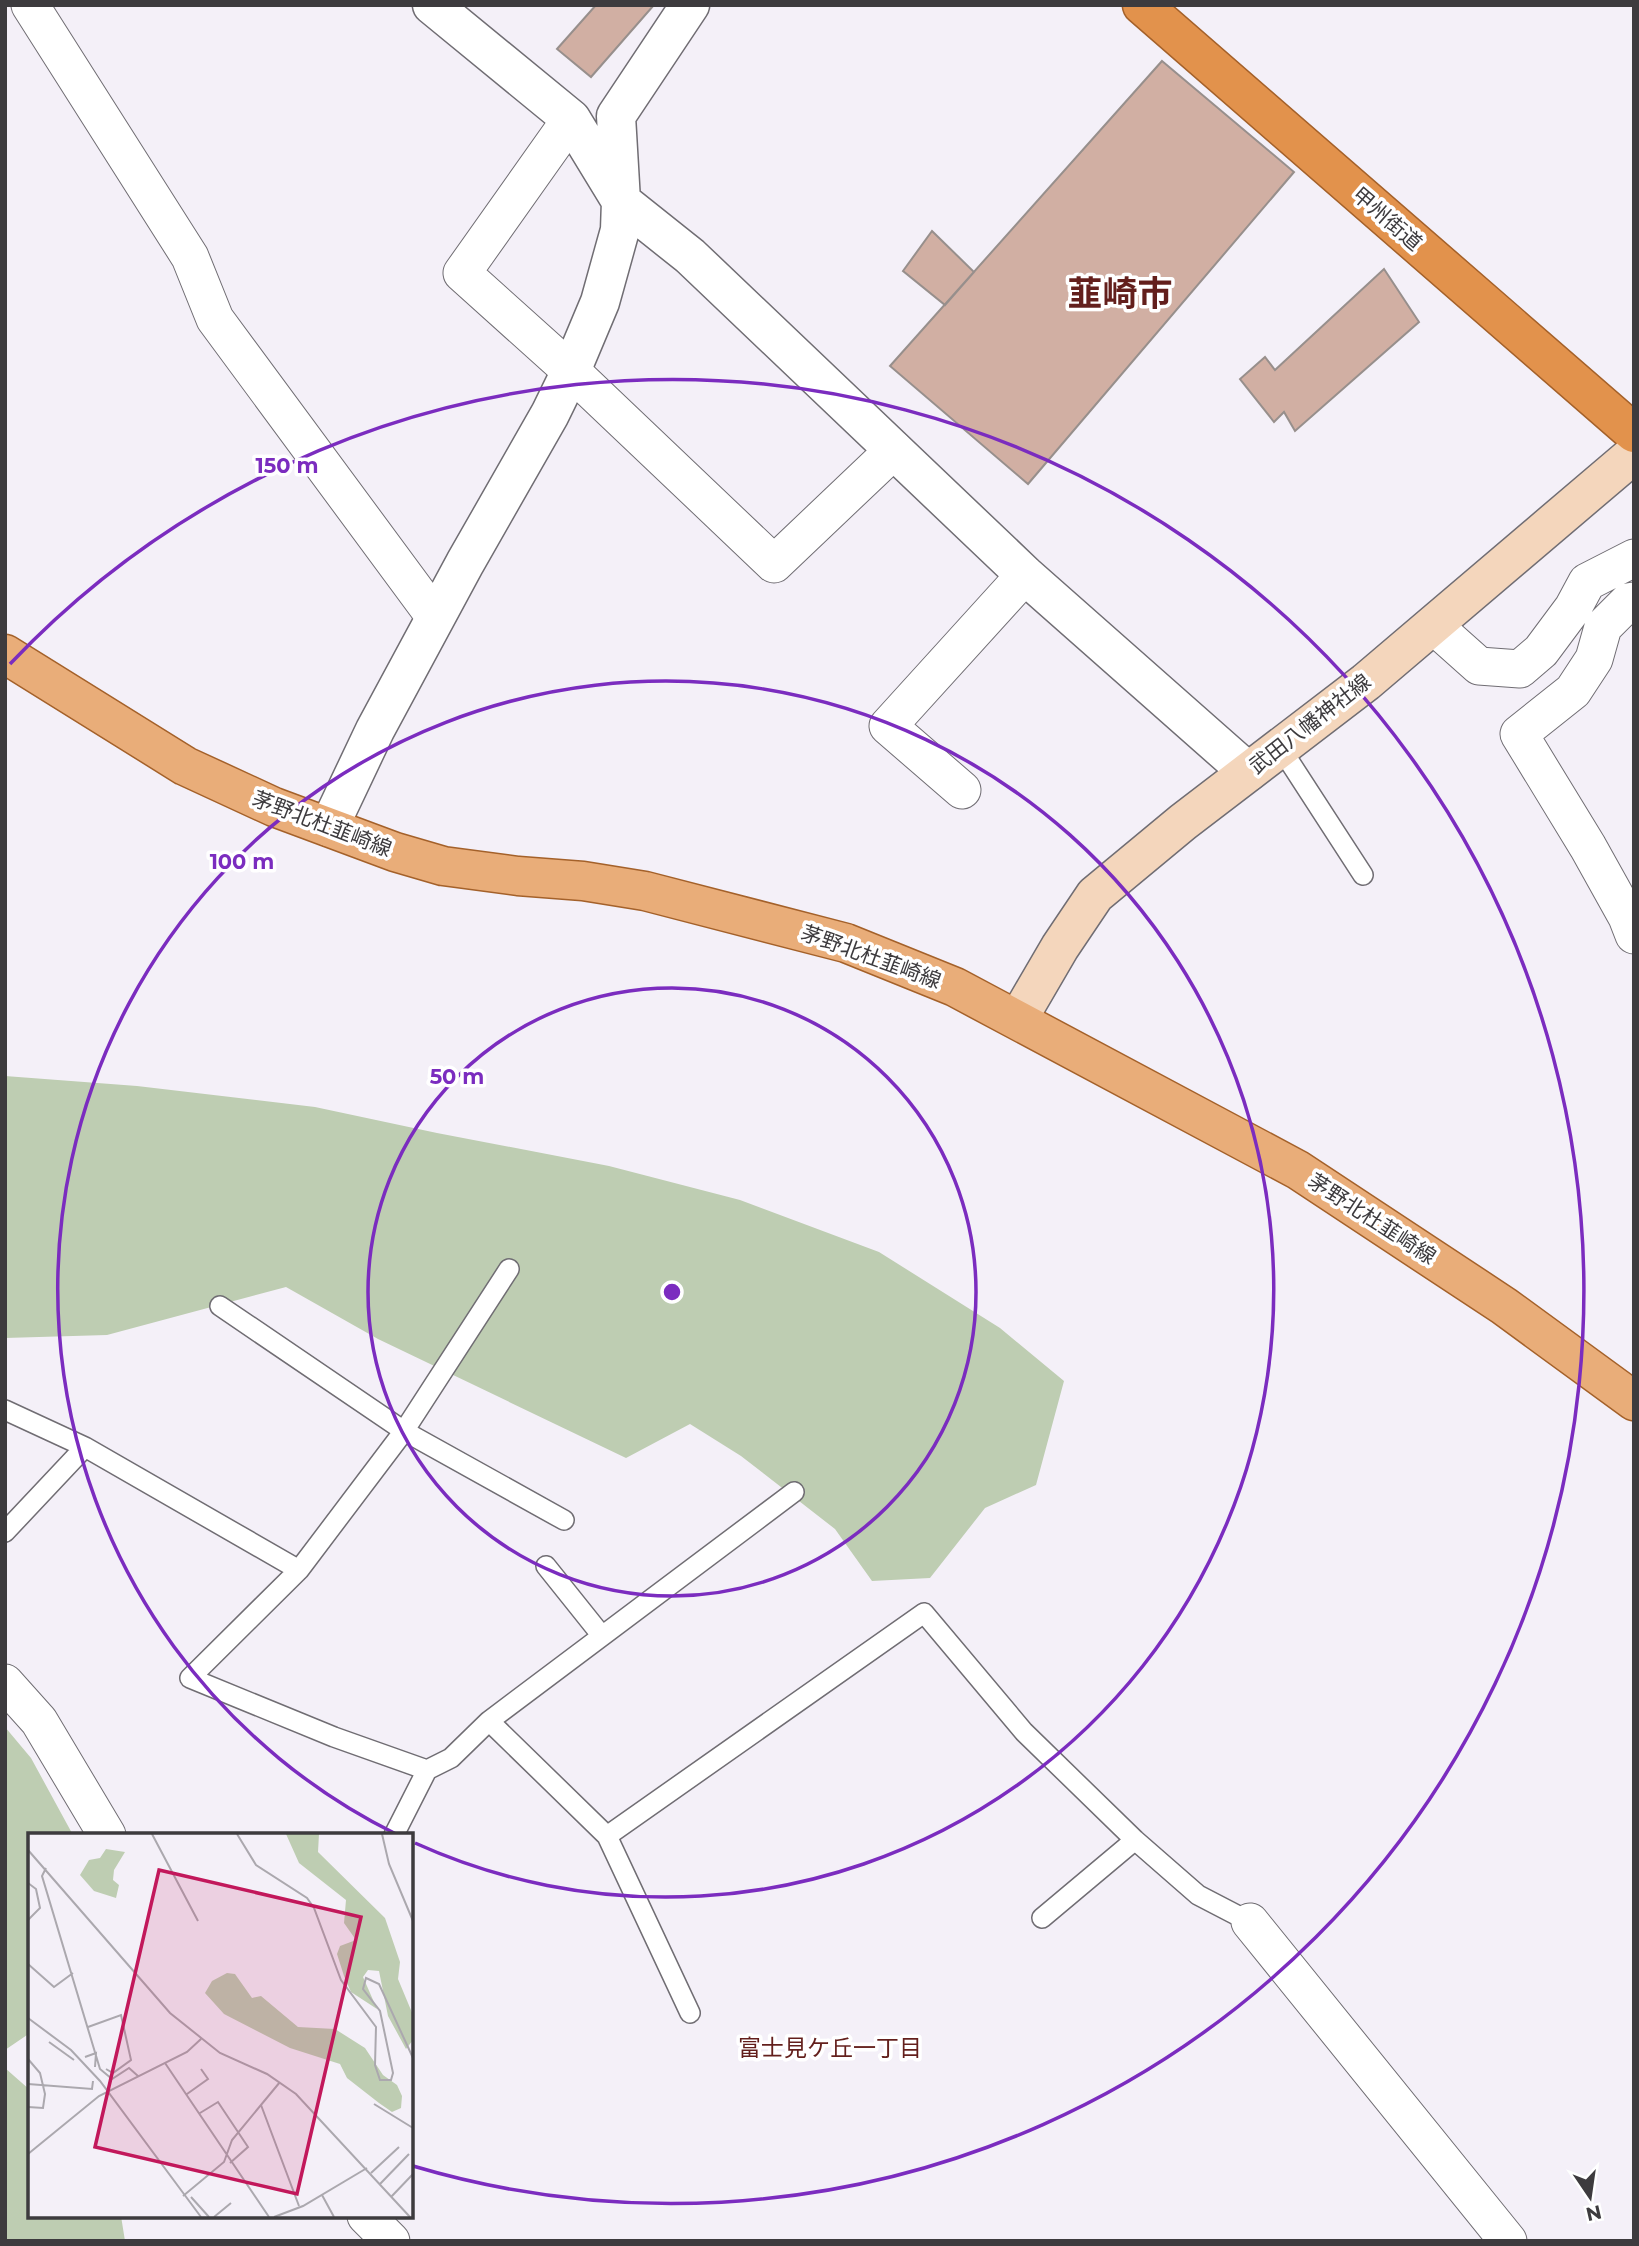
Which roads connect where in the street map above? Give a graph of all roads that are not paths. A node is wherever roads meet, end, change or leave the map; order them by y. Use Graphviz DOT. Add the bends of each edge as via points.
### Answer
graph roads {
  1 [pos="30,5"];
  2 [pos="432,5"];
  3 [pos="690,5"];
  4 [pos="1142,5"];
  5 [pos="571,119"];
  6 [pos="621,201"];
  7 [pos="571,371"];
  8 [pos="1634,433"];
  9 [pos="894,450"];
  10 [pos="1634,454"];
  11 [pos="1634,558"];
  12 [pos="1025,575"];
  13 [pos="1634,601"];
  14 [pos="435,617"];
  15 [pos="1588,618"];
  16 [pos="1433,625"];
  17 [pos="5,654"];
  18 [pos="1280,747"];
  19 [pos="1248,772"];
  20 [pos="962,790"];
  21 [pos="329,827"];
  22 [pos="1363,875"];
  23 [pos="1634,935"];
  24 [pos="1018,1019"];
  25 [pos="509,1269"];
  26 [pos="220,1306"];
  27 [pos="1634,1401"];
  28 [pos="5,1410"];
  29 [pos="404,1431"];
  30 [pos="85,1447"];
  31 [pos="794,1492"];
  32 [pos="564,1520"];
  33 [pos="5,1532"];
  34 [pos="546,1566"];
  35 [pos="299,1570"];
  36 [pos="602,1636"];
  37 [pos="5,1684"];
  38 [pos="489,1721"];
  39 [pos="427,1770"];
  40 [pos="106,1833"];
  41 [pos="395,1833"];
  42 [pos="607,1836"];
  43 [pos="1135,1840"];
  44 [pos="1042,1918"];
  45 [pos="1250,1922"];
  46 [pos="690,2013"];
  47 [pos="368,2218"];
  48 [pos="391,2241"];
  49 [pos="1507,2241"];
  1 -- 14 [label="street" via="190,257 215,319"];
  2 -- 5 [label="street"];
  3 -- 6 [label="street" via="616,116"];
  4 -- 8 [label="highway, 甲州街道"];
  5 -- 6 [label="street"];
  5 -- 7 [label="street" via="463,273"];
  6 -- 7 [label="street" via="620,230 600,302"];
  6 -- 9 [label="street" via="690,256"];
  7 -- 9 [label="street" via="774,564"];
  7 -- 14 [label="street"];
  9 -- 12 [label="street"];
  10 -- 16 [label="main road, 武田八幡神社線"];
  11 -- 15 [label="street" via="1587,582"];
  12 -- 19 [label="street"];
  12 -- 20 [label="street" via="888,726"];
  13 -- 15 [label="street"];
  14 -- 21 [label="street" via="374,730"];
  15 -- 16 [label="street" via="1520,669 1479,666"];
  15 -- 23 [label="street" via="1594,659 1573,691 1520,734"];
  16 -- 18 [label="main road, 武田八幡神社線"];
  17 -- 21 [label="main road, 茅野北杜韮崎線" via="185,766"];
  18 -- 19 [label="main road, 武田八幡神社線"];
  18 -- 22 [label="lane"];
  19 -- 24 [label="main road, 武田八幡神社線" via="1095,895"];
  21 -- 24 [label="main road, 茅野北杜韮崎線" via="443,866 645,891 833,940 955,986"];
  24 -- 27 [label="main road, 茅野北杜韮崎線" via="1298,1170 1504,1306"];
  25 -- 29 [label="lane"];
  26 -- 29 [label="lane"];
  28 -- 30 [label="lane"];
  29 -- 32 [label="lane"];
  29 -- 35 [label="lane"];
  30 -- 33 [label="lane"];
  30 -- 35 [label="lane"];
  31 -- 36 [label="lane"];
  34 -- 36 [label="lane"];
  35 -- 39 [label="lane" via="190,1678"];
  36 -- 38 [label="lane"];
  37 -- 40 [label="street" via="39,1721"];
  38 -- 39 [label="lane" via="451,1758"];
  38 -- 42 [label="lane"];
  39 -- 41 [label="lane"];
  42 -- 43 [label="lane" via="924,1613 1024,1732"];
  42 -- 46 [label="lane"];
  43 -- 44 [label="lane"];
  43 -- 45 [label="lane" via="1198,1895"];
  45 -- 49 [label="street"];
  47 -- 48 [label="street"];
}
